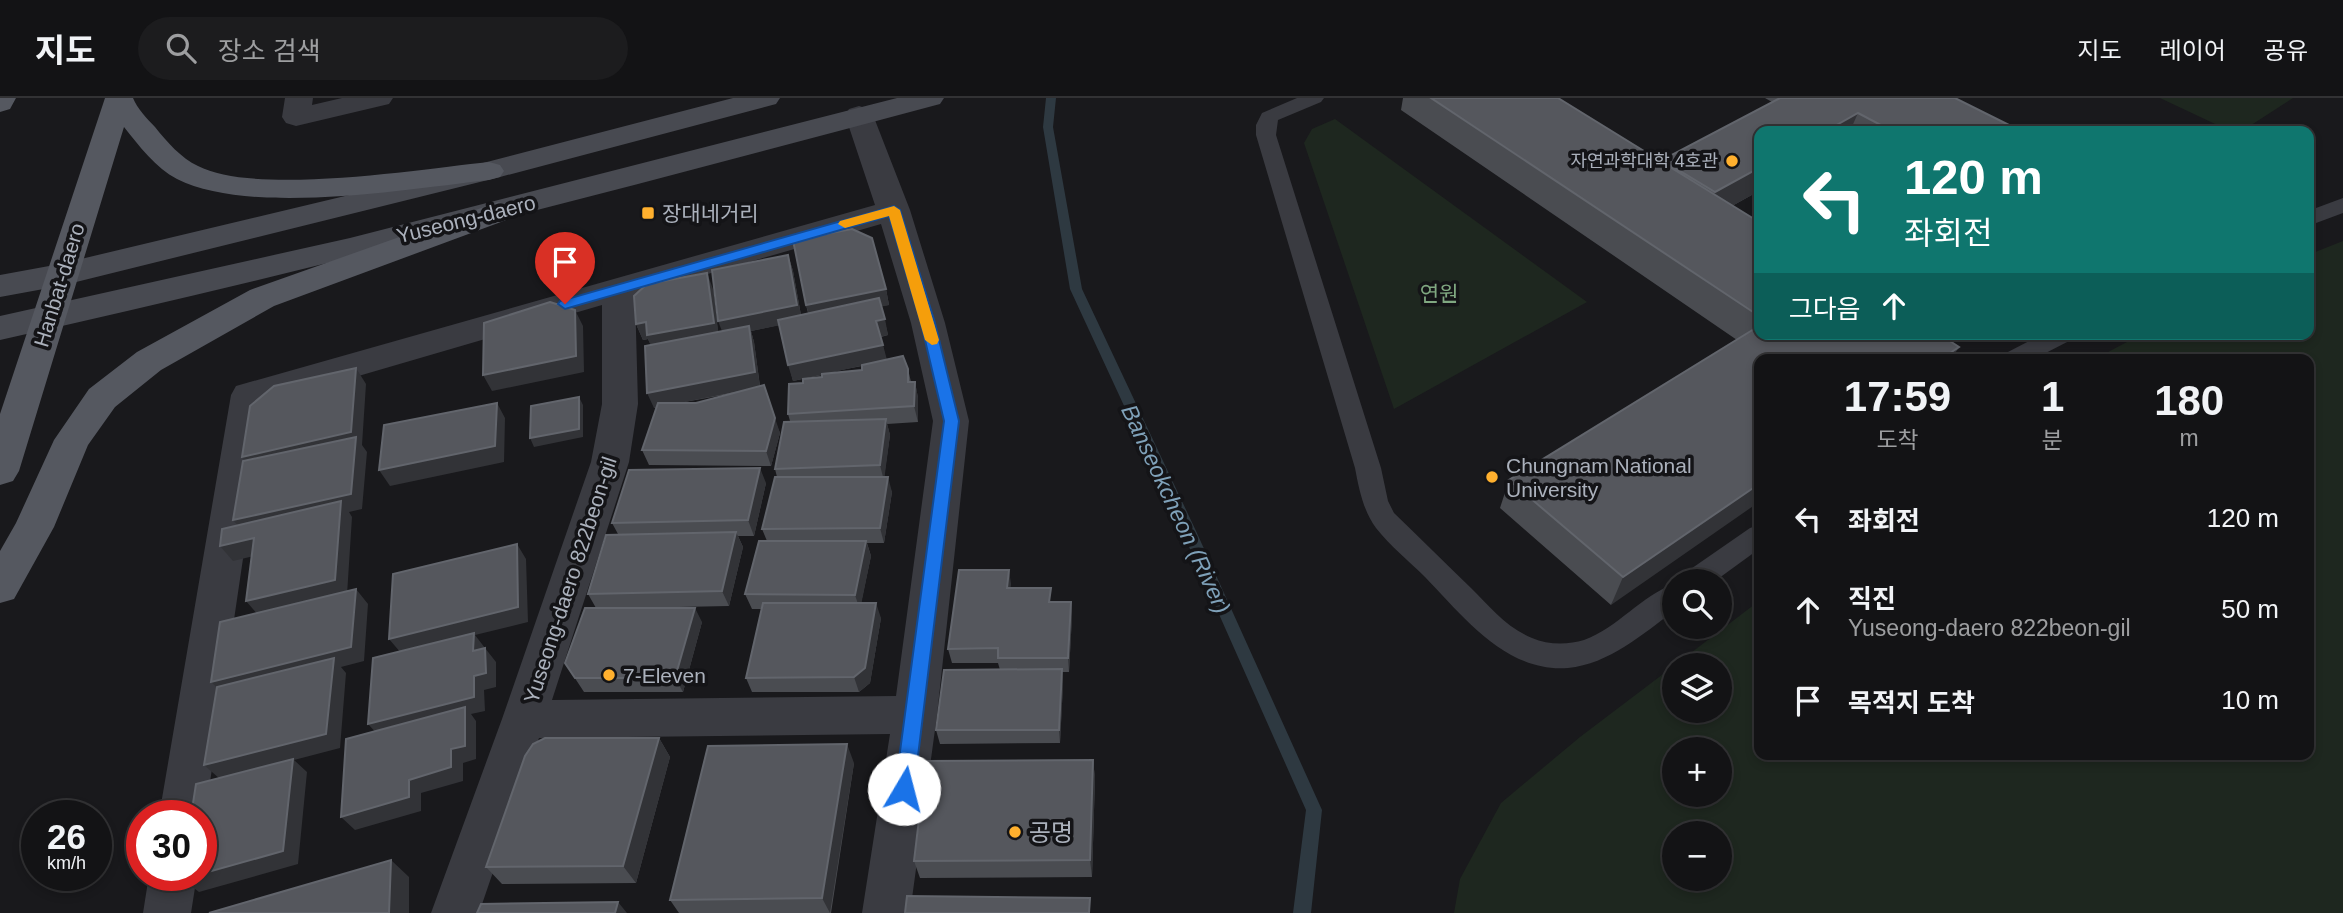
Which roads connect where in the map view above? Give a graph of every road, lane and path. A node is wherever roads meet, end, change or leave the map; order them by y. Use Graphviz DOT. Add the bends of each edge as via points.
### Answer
graph roads {
  1 [pos="379,98"];
  2 [pos="766,98"];
  3 [pos="930,98"];
  4 [pos="1314,98"];
  5 [pos="119,99"];
  6 [pos="297,108"];
  7 [pos="859,116"];
  8 [pos="489,171"];
  9 [pos="2343,205"];
  10 [pos="894,210"];
  11 [pos="498,212"];
  12 [pos="2314,217"];
  13 [pos="60,275"];
  14 [pos="0,286"];
  15 [pos="618,289"];
  16 [pos="48,318"];
  17 [pos="0,328"];
  18 [pos="2051,340"];
  19 [pos="2024,354"];
  20 [pos="0,471"];
  21 [pos="1754,539"];
  22 [pos="1712,569"];
  23 [pos="0,587"];
  24 [pos="1662,604"];
  25 [pos="915,715"];
  26 [pos="524,719"];
  27 [pos="185,800"];
  28 [pos="170,891"];
  29 [pos="167,913"];
  30 [pos="455,913"];
  31 [pos="886,913"];
  1 -- 6 [label="street"];
  2 -- 8 [label="main road, Yuseong-daero"];
  3 -- 7 [label="main road, Yuseong-daero"];
  4 -- 24 [label="lane" via="1269,117 1266,135 1375,501 1385,520 1497,632 1512,644 1550,658 1588,651"];
  5 -- 8 [label="main road" via="155,148 189,173 226,185 298,188"];
  5 -- 13 [label="main road, Hanbat-daero"];
  7 -- 10 [label="street"];
  7 -- 11 [label="main road, Yuseong-daero"];
  8 -- 13 [label="main road, Yuseong-daero"];
  9 -- 12 [label="lane"];
  10 -- 15 [label="street"];
  10 -- 25 [label="street" via="951,421"];
  11 -- 16 [label="main road, Yuseong-daero" via="191,289"];
  11 -- 23 [label="main road" via="262,298 149,361 102,398 72,440 34,527"];
  13 -- 14 [label="main road, Yuseong-daero"];
  13 -- 16 [label="main road, Hanbat-daero"];
  15 -- 26 [label="street, Yuseong-daero 822beon-gil" via="620,404 610,462"];
  15 -- 27 [label="street" via="250,396"];
  16 -- 17 [label="main road, Yuseong-daero"];
  16 -- 20 [label="main road, Hanbat-daero"];
  18 -- 19 [label="lane"];
  21 -- 22 [label="lane"];
  25 -- 26 [label="street"];
  25 -- 31 [label="street"];
  26 -- 30 [label="street, Yuseong-daero 822beon-gil"];
  28 -- 29 [label="street"];
}
